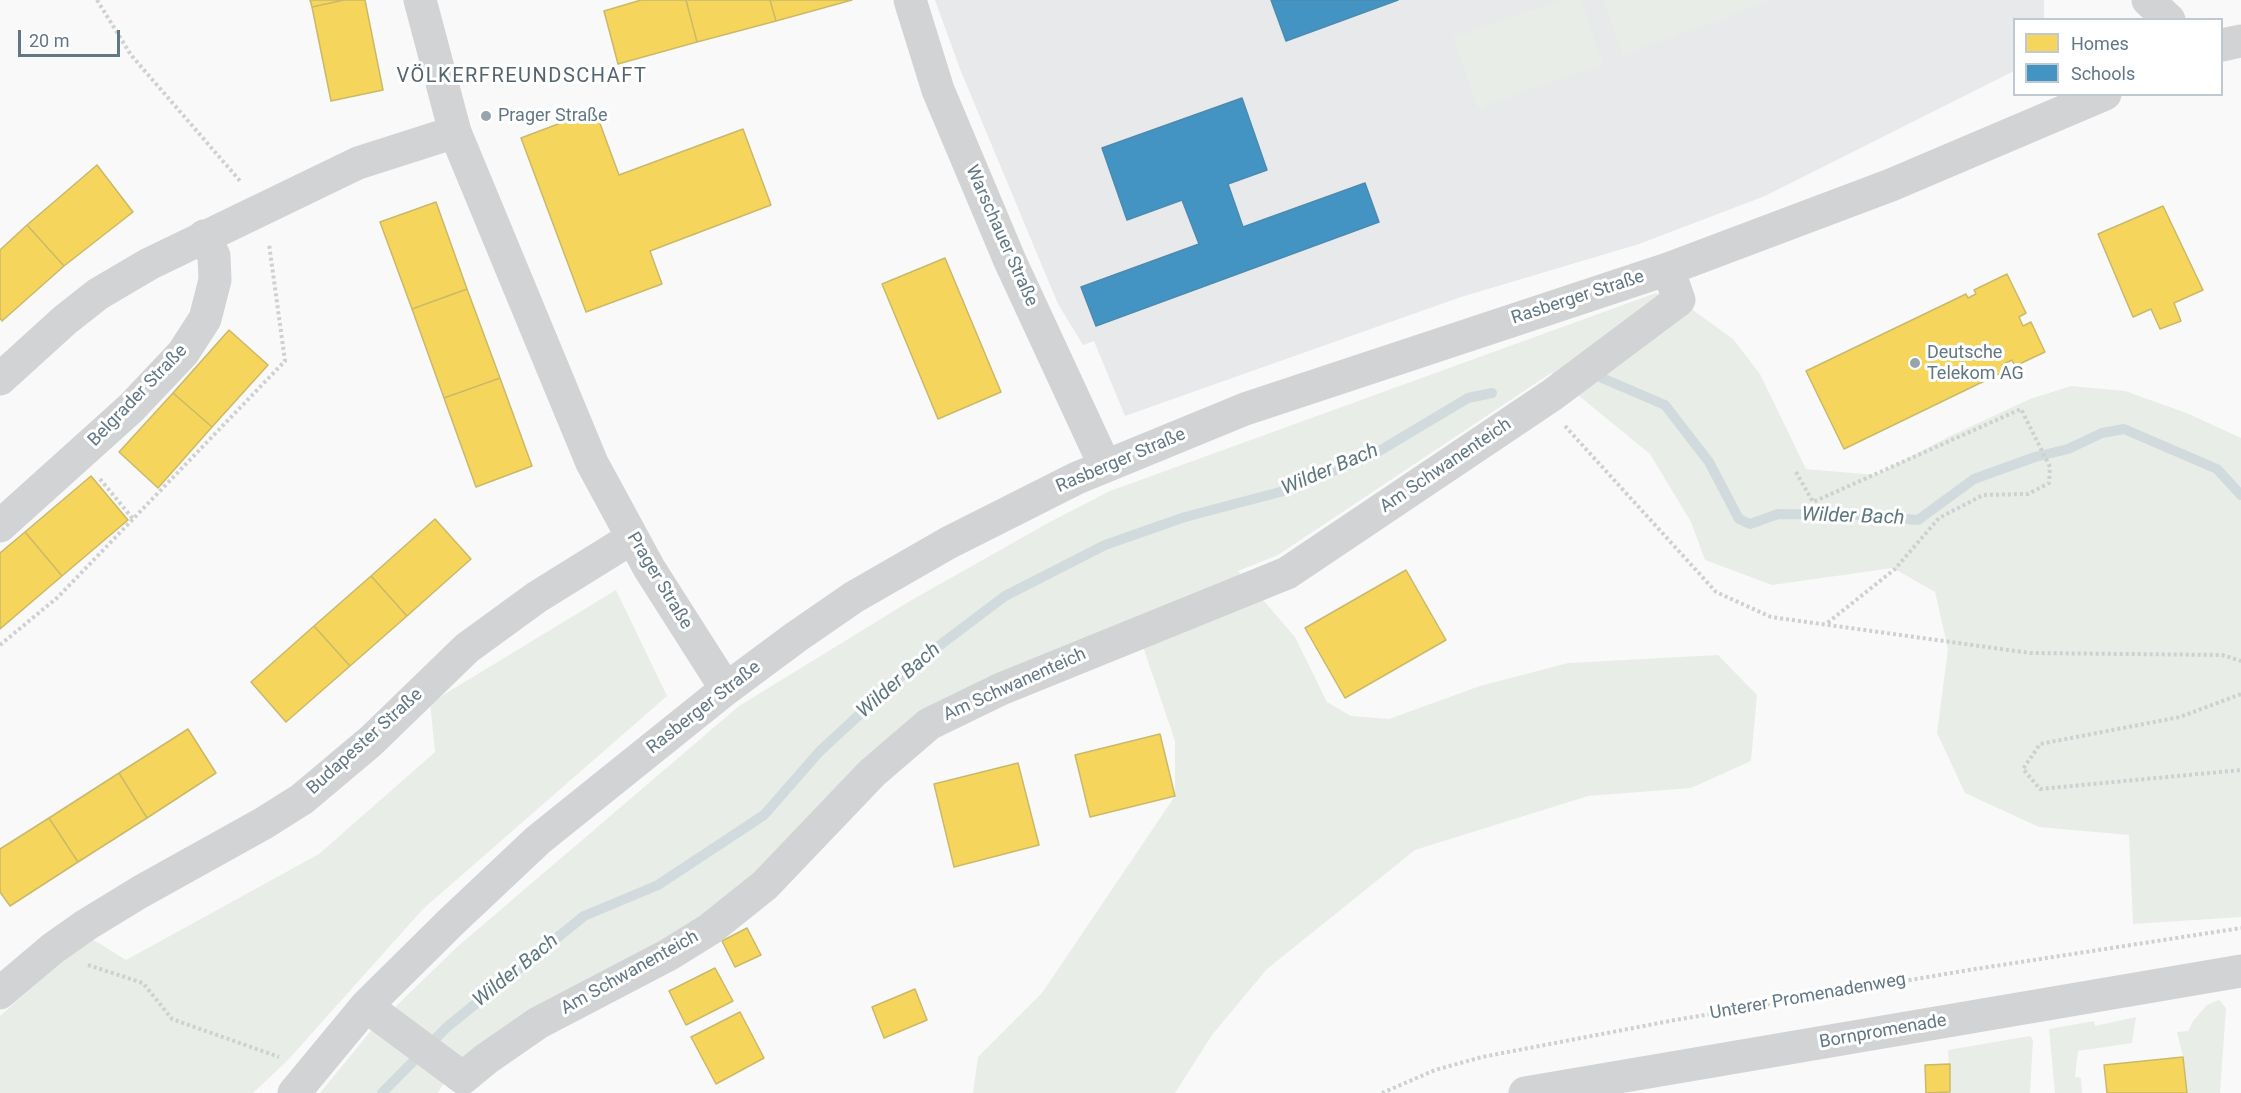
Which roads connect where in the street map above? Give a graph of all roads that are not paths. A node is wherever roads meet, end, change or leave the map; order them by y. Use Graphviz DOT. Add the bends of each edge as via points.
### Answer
graph roads {
  1 [pos="420,0"];
  2 [pos="910,0"];
  3 [pos="2148,0"];
  4 [pos="2167,18"];
  5 [pos="2241,41"];
  6 [pos="2223,45"];
  7 [pos="2100,96"];
  8 [pos="455,132"];
  9 [pos="204,236"];
  10 [pos="1668,268"];
  11 [pos="0,379"];
  12 [pos="1105,466"];
  13 [pos="0,526"];
  14 [pos="632,538"];
  15 [pos="726,689"];
  16 [pos="2241,971"];
  17 [pos="0,993"];
  18 [pos="366,1006"];
  19 [pos="294,1093"];
  20 [pos="1525,1093"];
  1 -- 8 [label="street, Prager Straße"];
  2 -- 12 [label="street, Warschauer Straße" via="938,90 996,229"];
  3 -- 4 [label="street"];
  5 -- 6 [label="street"];
  7 -- 10 [label="street, Rasberger Straße" via="1891,185"];
  8 -- 9 [label="street" via="357,163"];
  8 -- 14 [label="street, Prager Straße" via="592,463"];
  9 -- 11 [label="street" via="98,294"];
  9 -- 13 [label="street, Belgrader Straße" via="214,256 216,280 205,319 183,353 131,408"];
  10 -- 12 [label="street, Rasberger Straße" via="1245,408"];
  10 -- 18 [label="street, Am Schwanenteich" via="1679,300 1547,398 1287,573 1001,688 929,724 872,773 765,885 710,929 538,1023 463,1078"];
  12 -- 15 [label="street, Rasberger Straße" via="1005,513 854,597"];
  14 -- 15 [label="street, Prager Straße"];
  14 -- 17 [label="street, Budapester Straße" via="537,597 467,648 371,741 302,798 131,897 52,949"];
  15 -- 18 [label="street, Rasberger Straße" via="538,840"];
  16 -- 20 [label="street, Bornpromenade"];
  18 -- 19 [label="street, Rasberger Straße"];
}
